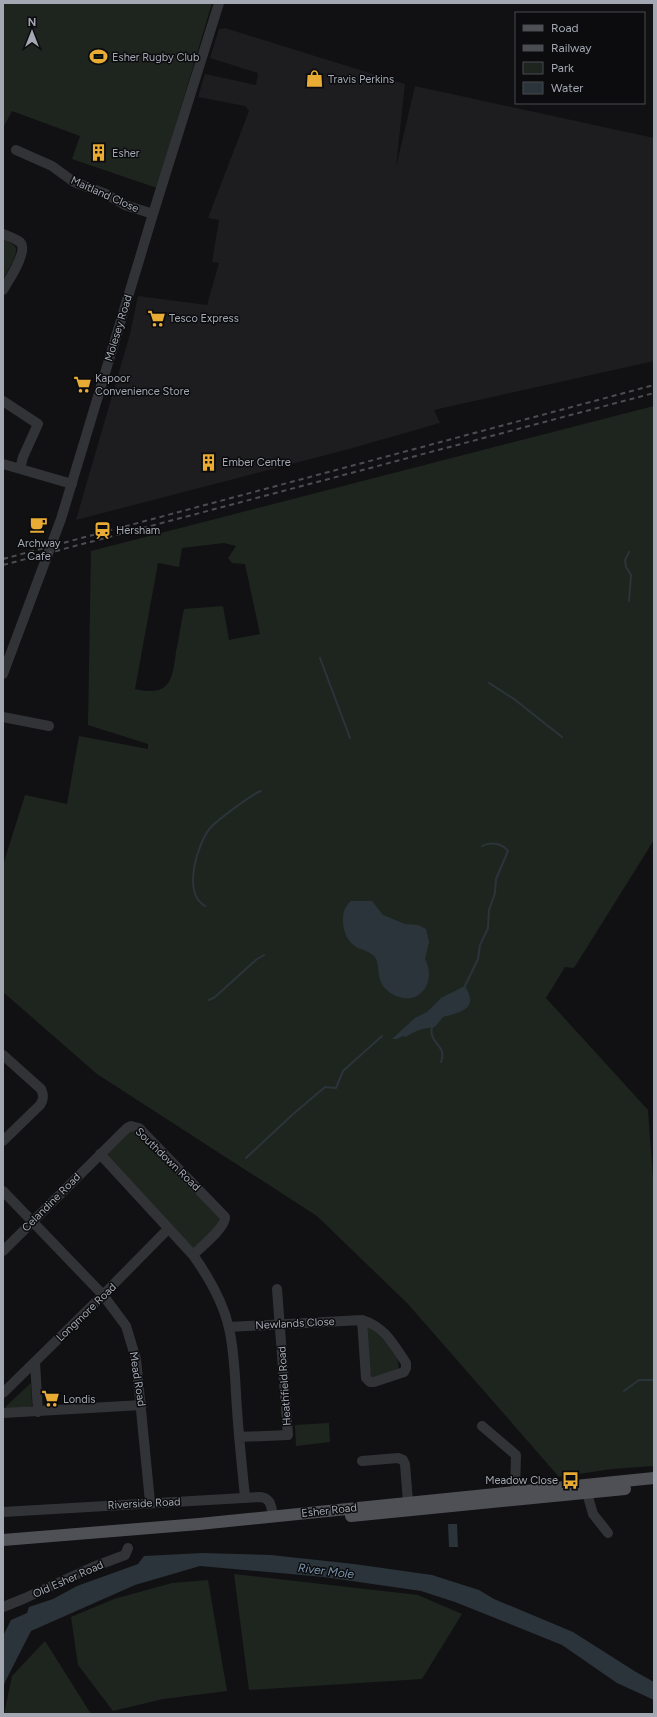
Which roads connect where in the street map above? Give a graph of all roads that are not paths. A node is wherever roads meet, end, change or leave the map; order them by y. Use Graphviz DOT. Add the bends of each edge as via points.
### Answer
graph roads {
  1 [pos="219,3"];
  2 [pos="16,150"];
  3 [pos="152,214"];
  4 [pos="3,234"];
  5 [pos="3,290"];
  6 [pos="3,401"];
  7 [pos="3,464"];
  8 [pos="20,469"];
  9 [pos="72,484"];
  10 [pos="8,645"];
  11 [pos="3,674"];
  12 [pos="3,717"];
  13 [pos="49,726"];
  14 [pos="3,1055"];
  15 [pos="3,1141"];
  16 [pos="100,1154"];
  17 [pos="3,1191"];
  18 [pos="32,1221"];
  19 [pos="168,1229"];
  20 [pos="3,1251"];
  21 [pos="193,1255"];
  22 [pos="278,1289"];
  23 [pos="104,1295"];
  24 [pos="362,1320"];
  25 [pos="280,1324"];
  26 [pos="229,1327"];
  27 [pos="35,1362"];
  28 [pos="3,1392"];
  29 [pos="142,1405"];
  30 [pos="38,1412"];
  31 [pos="3,1413"];
  32 [pos="482,1426"];
  33 [pos="239,1437"];
  34 [pos="362,1461"];
  35 [pos="654,1478"];
  36 [pos="654,1486"];
  37 [pos="515,1492"];
  38 [pos="587,1493"];
  39 [pos="245,1497"];
  40 [pos="150,1502"];
  41 [pos="408,1502"];
  42 [pos="3,1512"];
  43 [pos="273,1516"];
  44 [pos="608,1533"];
  45 [pos="3,1540"];
  46 [pos="3,1548"];
  47 [pos="128,1548"];
  48 [pos="3,1607"];
  1 -- 3 [label="street, Molesey Road"];
  2 -- 3 [label="street, Maitland Close" via="52,166 74,182"];
  3 -- 9 [label="street, Molesey Road"];
  4 -- 5 [label="street" via="20,242 23,248 22,255"];
  6 -- 8 [label="street" via="38,424"];
  7 -- 8 [label="street"];
  8 -- 9 [label="street"];
  9 -- 10 [label="street, Molesey Road" via="42,574"];
  10 -- 11 [label="street, Molesey Road"];
  12 -- 13 [label="street"];
  14 -- 15 [label="street" via="43,1093 40,1105"];
  16 -- 18 [label="street, Celandine Road"];
  16 -- 19 [label="street"];
  16 -- 21 [label="street, Southdown Road" via="127,1128 135,1126 223,1213 225,1220 221,1227"];
  17 -- 18 [label="street, Mead Road"];
  18 -- 20 [label="street, Celandine Road"];
  18 -- 23 [label="street, Mead Road"];
  19 -- 21 [label="street"];
  19 -- 23 [label="street, Longmore Road"];
  21 -- 26 [label="street" via="213,1288"];
  22 -- 25 [label="street, Heathfield Road"];
  23 -- 27 [label="street, Longmore Road"];
  23 -- 29 [label="street, Mead Road" via="126,1326 136,1359"];
  24 -- 24 [label="street, Newlands Close" via="366,1378 374,1382 404,1372 406,1363 387,1335 374,1323"];
  24 -- 25 [label="street, Newlands Close"];
  25 -- 26 [label="street, Newlands Close"];
  25 -- 33 [label="street, Heathfield Road" via="288,1435"];
  26 -- 33 [label="street" via="234,1357"];
  27 -- 28 [label="street, Longmore Road"];
  27 -- 30 [label="street"];
  29 -- 30 [label="street"];
  29 -- 40 [label="street, Mead Road"];
  30 -- 31 [label="street"];
  32 -- 37 [label="street" via="516,1455"];
  33 -- 39 [label="street"];
  34 -- 41 [label="street" via="398,1458 403,1460"];
  35 -- 37 [label="main road, Esher Road"];
  36 -- 38 [label="main road, Esher Road"];
  37 -- 41 [label="main road, Esher Road"];
  38 -- 44 [label="street" via="593,1514"];
  38 -- 46 [label="main road, Esher Road"];
  39 -- 40 [label="street, Riverside Road"];
  39 -- 43 [label="street, Riverside Road" via="267,1499"];
  40 -- 42 [label="street, Riverside Road"];
  41 -- 43 [label="main road, Esher Road"];
  43 -- 45 [label="main road, Esher Road"];
  47 -- 48 [label="street, Old Esher Road" via="125,1555"];
}
